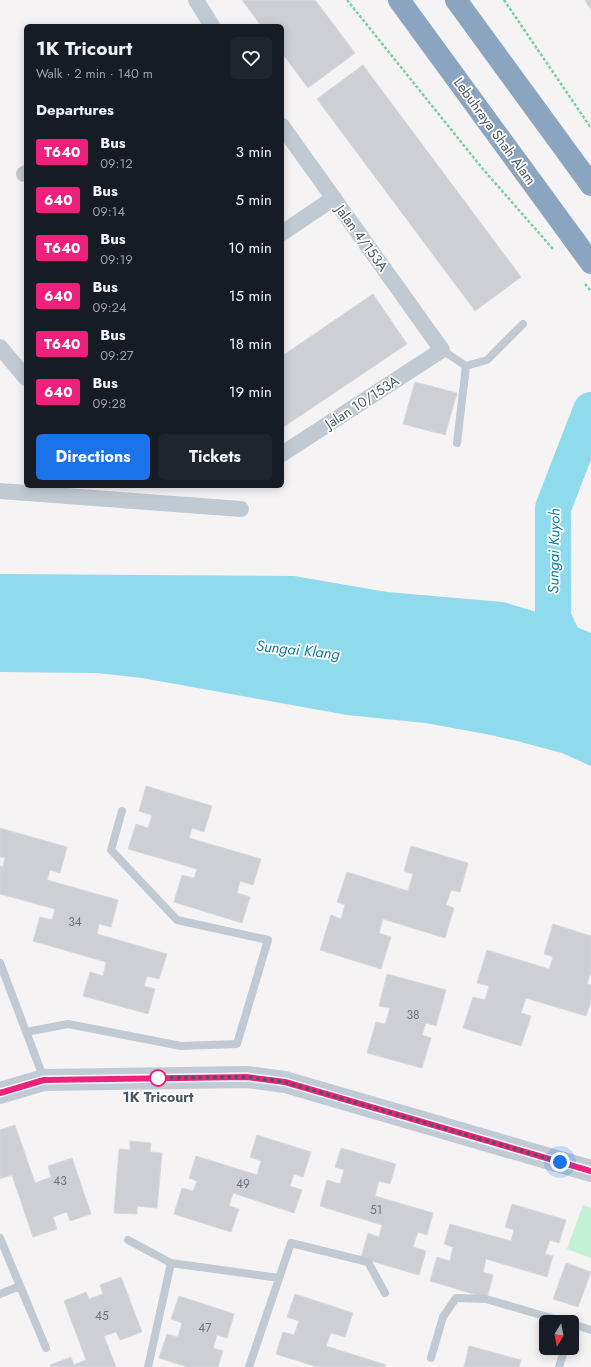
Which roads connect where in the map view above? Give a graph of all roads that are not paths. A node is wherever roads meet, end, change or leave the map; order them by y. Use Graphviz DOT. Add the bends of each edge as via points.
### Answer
graph roads {
  1 [pos="196,0"];
  2 [pos="399,0"];
  3 [pos="456,0"];
  4 [pos="211,24"];
  5 [pos="284,129"];
  6 [pos="591,185"];
  7 [pos="334,198"];
  8 [pos="284,232"];
  9 [pos="591,263"];
  10 [pos="523,324"];
  11 [pos="0,347"];
  12 [pos="442,350"];
  13 [pos="466,366"];
  14 [pos="24,376"];
  15 [pos="457,443"];
  16 [pos="284,453"];
  17 [pos="120,488"];
  18 [pos="0,491"];
  19 [pos="131,501"];
  20 [pos="242,509"];
  21 [pos="122,811"];
  22 [pos="0,963"];
  23 [pos="26,1032"];
  24 [pos="44,1080"];
  25 [pos="0,1093"];
  26 [pos="591,1171"];
  27 [pos="0,1238"];
  28 [pos="128,1240"];
  29 [pos="171,1263"];
  30 [pos="279,1278"];
  31 [pos="20,1286"];
  32 [pos="385,1293"];
  33 [pos="0,1294"];
  34 [pos="541,1315"];
  35 [pos="579,1327"];
  36 [pos="591,1330"];
  37 [pos="46,1348"];
  38 [pos="563,1355"];
  39 [pos="431,1358"];
  40 [pos="148,1367"];
  41 [pos="249,1367"];
  42 [pos="559,1367"];
  1 -- 4 [label="street"];
  2 -- 9 [label="highway, Lebuhraya Shah Alam"];
  3 -- 6 [label="highway"];
  5 -- 7 [label="street, Jalan 4/153A"];
  7 -- 8 [label="street"];
  7 -- 12 [label="street, Jalan 4/153A"];
  10 -- 13 [label="lane" via="487,360"];
  11 -- 14 [label="street"];
  12 -- 13 [label="lane"];
  12 -- 16 [label="street, Jalan 10/153A"];
  13 -- 15 [label="lane"];
  17 -- 19 [label="street"];
  18 -- 19 [label="street"];
  19 -- 20 [label="street"];
  21 -- 23 [label="lane" via="111,850 177,920 268,940 237,1044 181,1046 68,1024"];
  22 -- 23 [label="lane"];
  23 -- 24 [label="lane"];
  24 -- 25 [label="main road"];
  24 -- 26 [label="main road" via="247,1077 285,1082"];
  27 -- 31 [label="lane"];
  28 -- 29 [label="lane"];
  29 -- 30 [label="lane"];
  29 -- 40 [label="lane"];
  30 -- 32 [label="lane" via="290,1243 368,1262"];
  30 -- 41 [label="lane"];
  31 -- 33 [label="lane"];
  31 -- 37 [label="lane"];
  34 -- 39 [label="lane" via="486,1298 456,1298 443,1318"];
  35 -- 36 [label="lane"];
  38 -- 42 [label="lane"];
}
